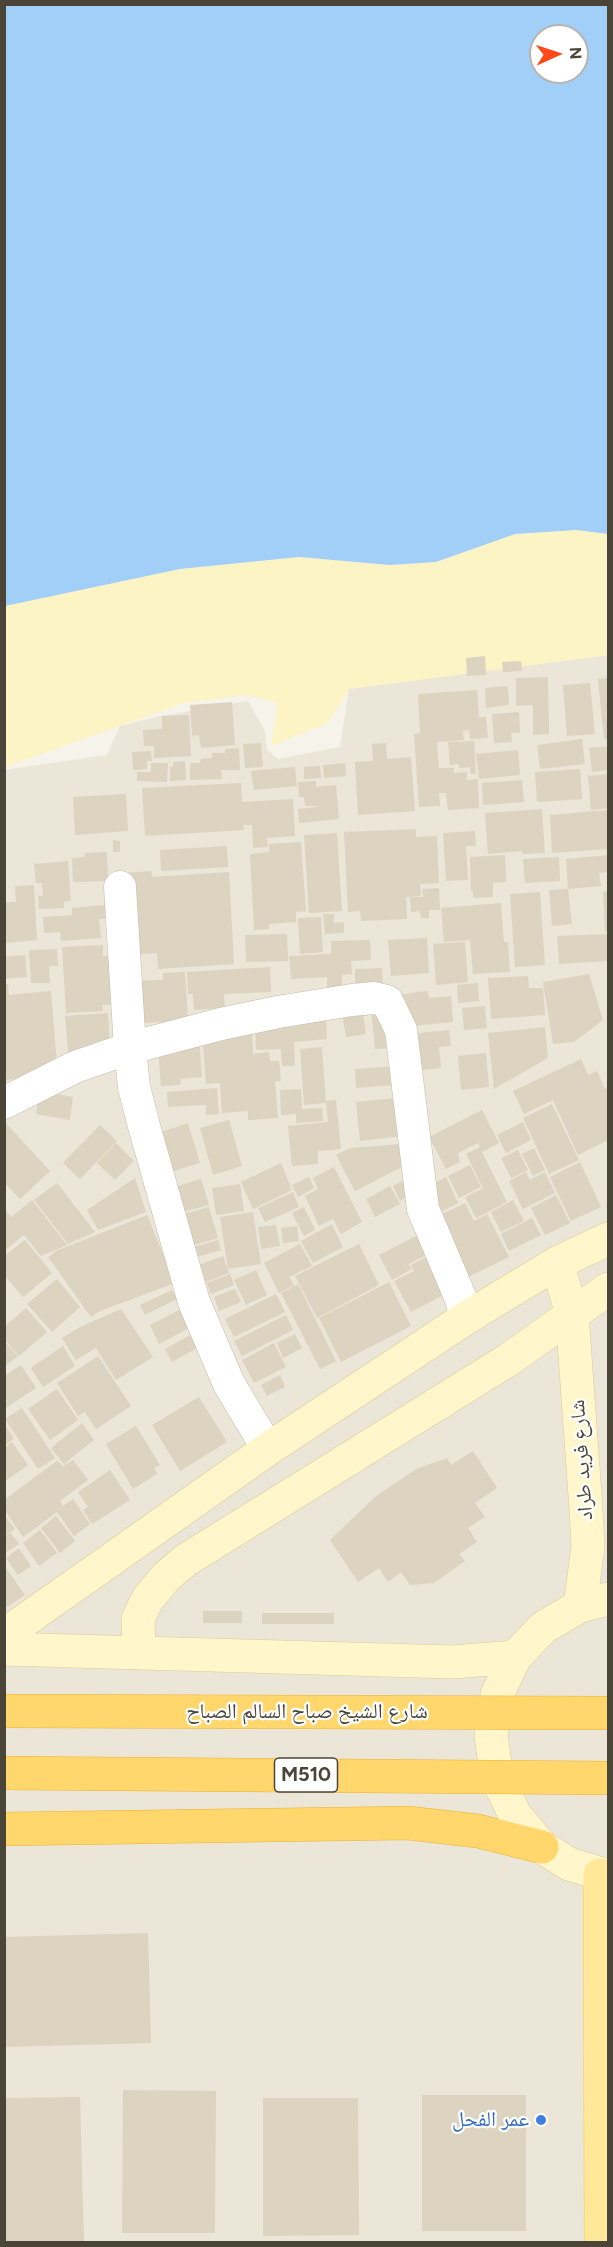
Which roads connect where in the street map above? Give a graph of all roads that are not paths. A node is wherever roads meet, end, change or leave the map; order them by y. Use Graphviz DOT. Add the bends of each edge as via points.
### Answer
graph roads {
  1 [pos="120,887"];
  2 [pos="130,1048"];
  3 [pos="4,1103"];
  4 [pos="609,1239"];
  5 [pos="557,1263"];
  6 [pos="609,1289"];
  7 [pos="572,1314"];
  8 [pos="466,1318"];
  9 [pos="268,1449"];
  10 [pos="594,1603"];
  11 [pos="4,1635"];
  12 [pos="4,1649"];
  13 [pos="139,1653"];
  14 [pos="515,1657"];
  15 [pos="4,1711"];
  16 [pos="609,1713"];
  17 [pos="4,1773"];
  18 [pos="609,1778"];
  19 [pos="4,1829"];
  20 [pos="542,1847"];
  21 [pos="604,1876"];
  22 [pos="601,2242"];
  1 -- 2 [label="street"];
  2 -- 3 [label="street" via="75,1067"];
  2 -- 8 [label="street" via="278,1012 374,998 387,1001 401,1030 423,1209"];
  2 -- 9 [label="street" via="134,1087 194,1302 229,1384"];
  4 -- 5 [label="street"];
  5 -- 7 [label="street, شارع فريد طراد"];
  5 -- 8 [label="street"];
  6 -- 7 [label="street"];
  7 -- 10 [label="street, شارع فريد طراد"];
  7 -- 13 [label="street" via="508,1360 186,1560 147,1600 138,1619"];
  8 -- 9 [label="street"];
  9 -- 11 [label="street"];
  10 -- 14 [label="street" via="544,1627"];
  12 -- 13 [label="street"];
  13 -- 14 [label="street" via="453,1662"];
  14 -- 20 [label="street" via="497,1695 491,1736 497,1778 514,1815"];
  15 -- 16 [label="highway, شارع الشيخ صباح السالم الصباح, bridge"];
  17 -- 18 [label="highway, M510, bridge"];
  19 -- 20 [label="highway" via="408,1823 478,1832"];
  20 -- 21 [label="street" via="569,1864"];
  21 -- 22 [label="main road"];
}
